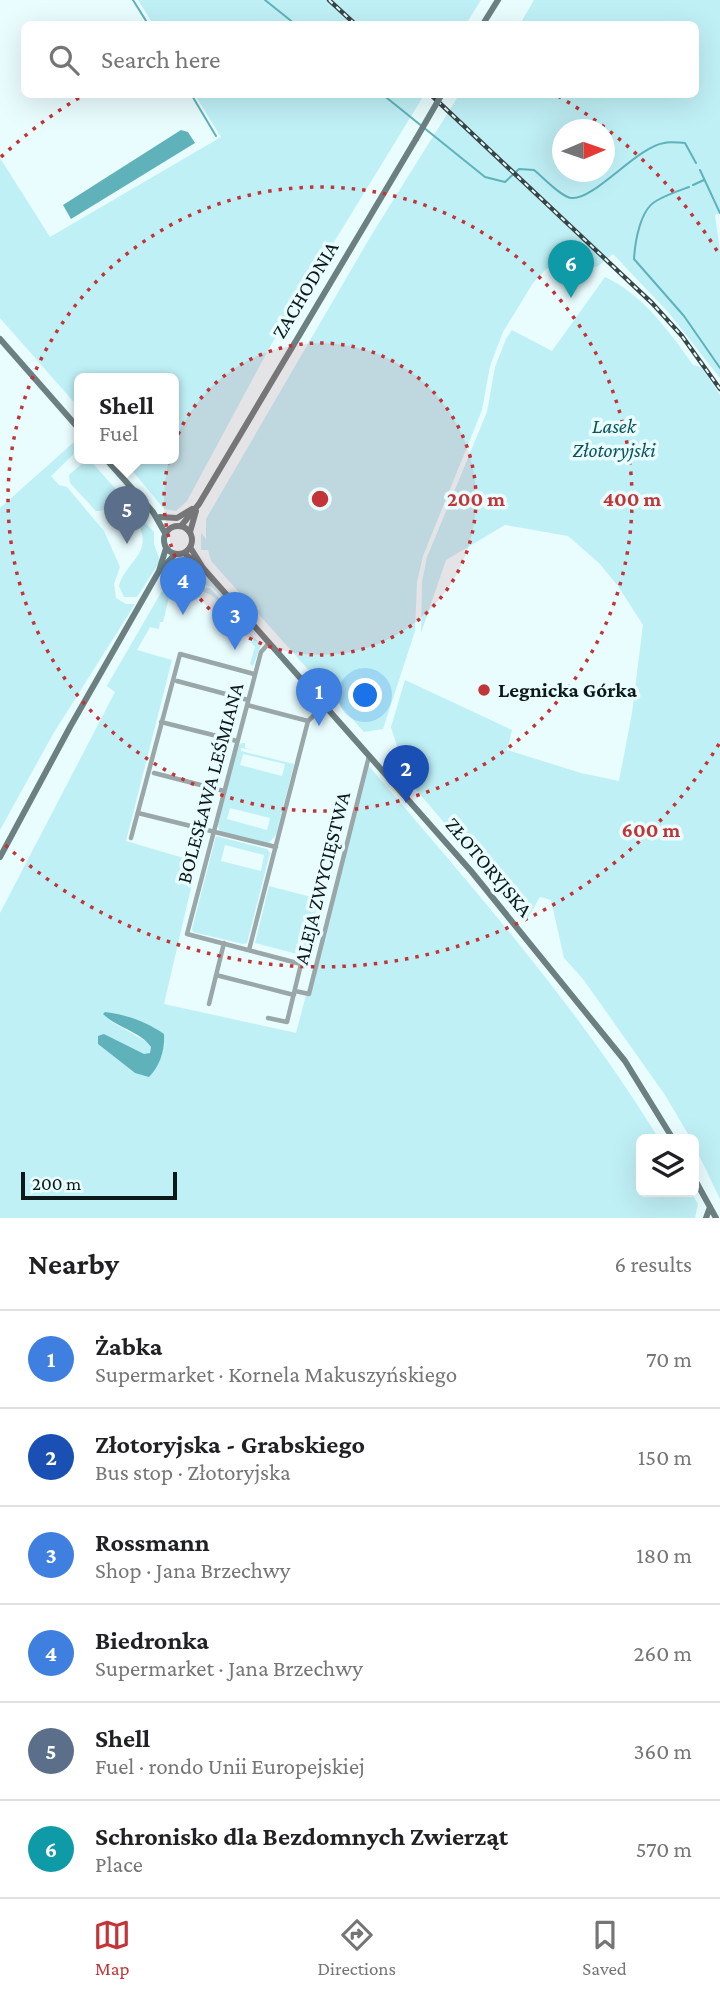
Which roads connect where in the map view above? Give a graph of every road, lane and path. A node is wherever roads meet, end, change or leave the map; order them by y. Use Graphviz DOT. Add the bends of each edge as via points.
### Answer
graph roads {
  1 [pos="498,0"];
  2 [pos="486,21"];
  3 [pos="440,98"];
  4 [pos="0,339"];
  5 [pos="74,423"];
  6 [pos="110,464"];
  7 [pos="199,504"];
  8 [pos="153,512"];
  9 [pos="160,517"];
  10 [pos="177,526"];
  11 [pos="190,532"];
  12 [pos="165,533"];
  13 [pos="190,547"];
  14 [pos="166,548"];
  15 [pos="184,553"];
  16 [pos="175,554"];
  17 [pos="203,568"];
  18 [pos="159,571"];
  19 [pos="269,643"];
  20 [pos="254,674"];
  21 [pos="177,681"];
  22 [pos="247,703"];
  23 [pos="325,705"];
  24 [pos="308,721"];
  25 [pos="161,722"];
  26 [pos="237,741"];
  27 [pos="369,755"];
  28 [pos="153,773"];
  29 [pos="224,791"];
  30 [pos="138,813"];
  31 [pos="214,832"];
  32 [pos="131,838"];
  33 [pos="276,847"];
  34 [pos="0,857"];
  35 [pos="224,943"];
  36 [pos="248,950"];
  37 [pos="216,975"];
  38 [pos="294,993"];
  39 [pos="209,1004"];
  40 [pos="268,1018"];
  41 [pos="670,1134"];
  42 [pos="699,1187"];
  43 [pos="710,1207"];
  44 [pos="706,1218"];
  45 [pos="716,1218"];
  1 -- 2 [label="main road"];
  3 -- 7 [label="main road, ZACHODNIA, bridge"];
  4 -- 5 [label="main road"];
  6 -- 8 [label="main road"];
  7 -- 9 [label="main road" via="177,519"];
  7 -- 10 [label="main road, ZACHODNIA"];
  7 -- 11 [label="main road, ZACHODNIA"];
  8 -- 9 [label="main road"];
  8 -- 12 [label="main road"];
  9 -- 10 [label="main road"];
  10 -- 11 [label="main road"];
  10 -- 12 [label="main road"];
  11 -- 13 [label="main road"];
  12 -- 14 [label="main road"];
  13 -- 15 [label="main road"];
  13 -- 17 [label="main road, ZŁOTORYJSKA"];
  14 -- 16 [label="main road"];
  14 -- 18 [label="main road"];
  15 -- 16 [label="main road"];
  15 -- 17 [label="main road, ZŁOTORYJSKA"];
  16 -- 18 [label="main road"];
  17 -- 19 [label="main road, ZŁOTORYJSKA"];
  18 -- 34 [label="main road"];
  19 -- 20 [label="street, BOLESŁAWA LEŚMIANA"];
  19 -- 23 [label="main road, ZŁOTORYJSKA"];
  20 -- 22 [label="street, BOLESŁAWA LEŚMIANA"];
  20 -- 25 [label="street" via="180,654"];
  21 -- 22 [label="street"];
  22 -- 24 [label="street"];
  22 -- 26 [label="street, BOLESŁAWA LEŚMIANA"];
  23 -- 24 [label="street"];
  23 -- 27 [label="main road, ZŁOTORYJSKA"];
  24 -- 33 [label="street"];
  25 -- 26 [label="street"];
  25 -- 30 [label="street"];
  26 -- 29 [label="street, BOLESŁAWA LEŚMIANA"];
  27 -- 38 [label="street, ALEJA ZWYCIĘSTWA" via="309,994"];
  27 -- 41 [label="main road, ZŁOTORYJSKA" via="625,1061"];
  28 -- 29 [label="street"];
  29 -- 31 [label="street, BOLESŁAWA LEŚMIANA"];
  30 -- 31 [label="street"];
  30 -- 32 [label="street"];
  31 -- 33 [label="street"];
  31 -- 35 [label="street, BOLESŁAWA LEŚMIANA" via="187,934"];
  33 -- 36 [label="street"];
  35 -- 36 [label="street"];
  35 -- 37 [label="street"];
  36 -- 38 [label="street" via="301,964"];
  37 -- 38 [label="street"];
  37 -- 39 [label="street"];
  38 -- 40 [label="street" via="287,1022"];
  42 -- 43 [label="main road"];
  43 -- 44 [label="main road"];
  43 -- 45 [label="main road"];
}
